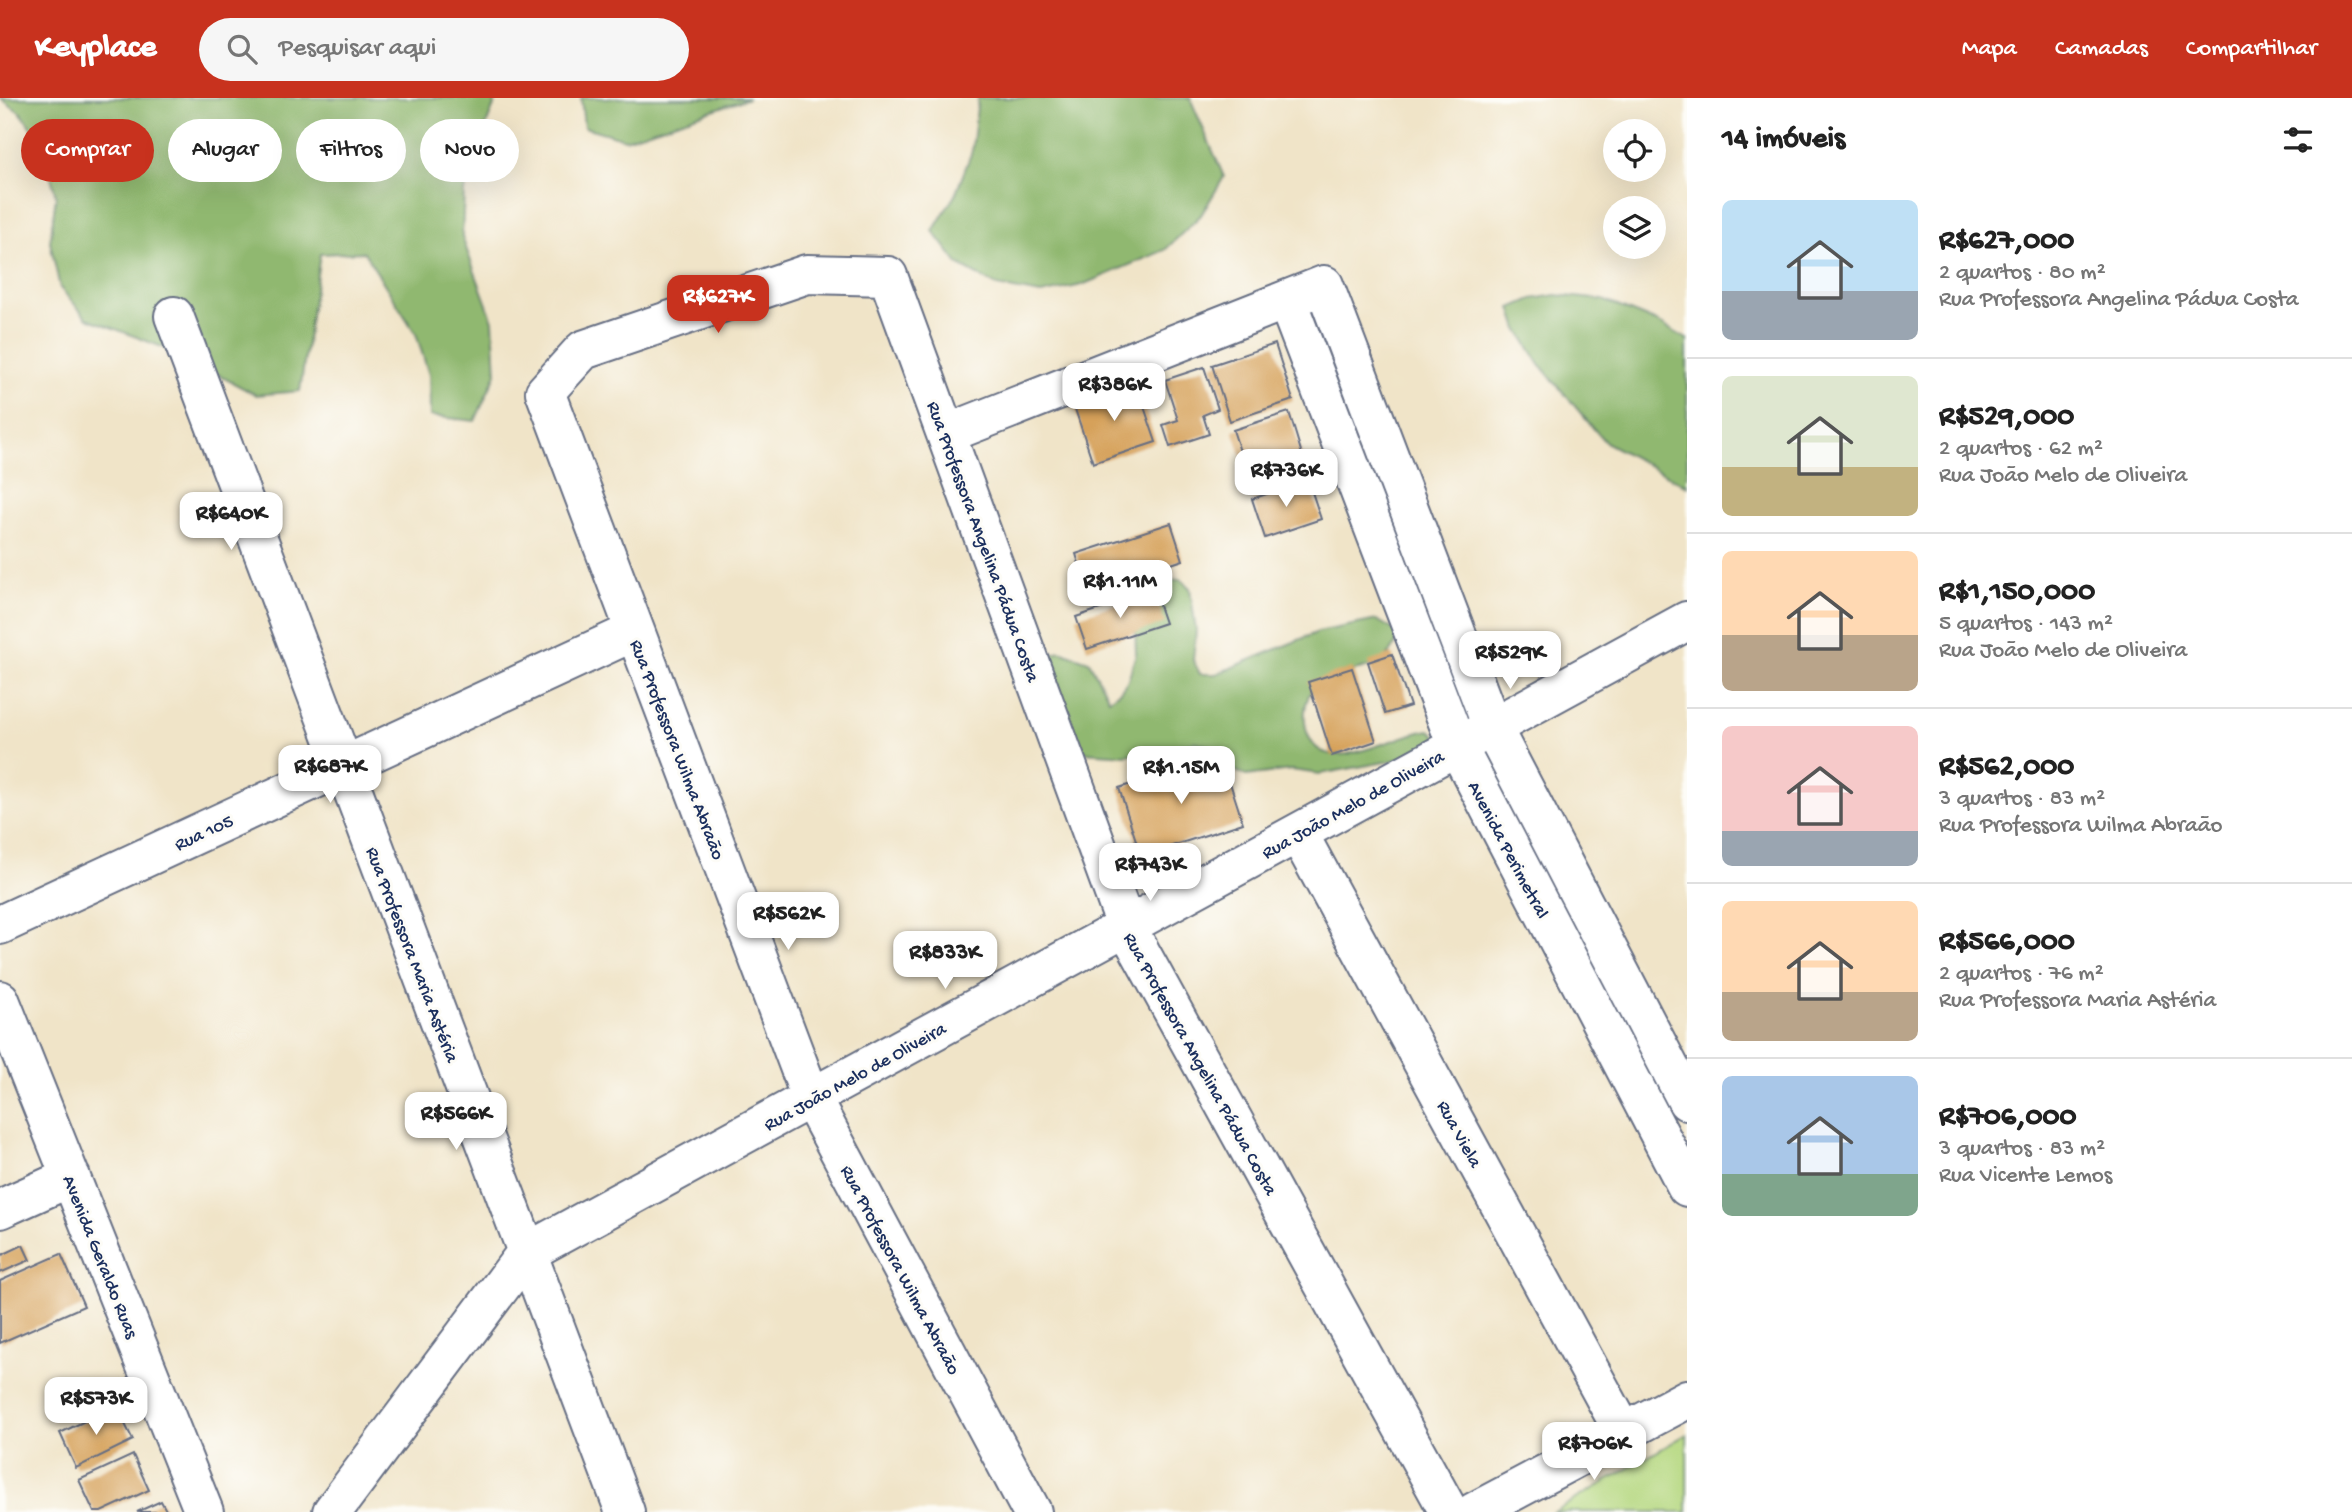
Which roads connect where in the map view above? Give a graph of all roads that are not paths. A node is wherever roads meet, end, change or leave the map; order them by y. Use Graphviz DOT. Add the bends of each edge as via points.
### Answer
graph roads {
  1 [pos="888,276"];
  2 [pos="1287,301"];
  3 [pos="174,316"];
  4 [pos="946,434"];
  5 [pos="1687,621"];
  6 [pos="635,631"];
  7 [pos="1492,727"];
  8 [pos="1457,746"];
  9 [pos="343,767"];
  10 [pos="1298,833"];
  11 [pos="0,925"];
  12 [pos="1126,926"];
  13 [pos="0,1000"];
  14 [pos="811,1098"];
  15 [pos="1687,1101"];
  16 [pos="71,1177"];
  17 [pos="1687,1187"];
  18 [pos="0,1209"];
  19 [pos="526,1253"];
  20 [pos="1687,1399"];
  21 [pos="1624,1433"];
  22 [pos="205,1512"];
  23 [pos="332,1512"];
  24 [pos="625,1512"];
  25 [pos="1032,1512"];
  26 [pos="1449,1512"];
  27 [pos="1474,1512"];
  1 -- 4 [label="street, Rua Professora Angelina Pádua Costa"];
  1 -- 6 [label="street, Rua Professora Wilma Abraão" via="807,274 794,278 583,350 545,392"];
  2 -- 4 [label="street"];
  2 -- 7 [label="street, Avenida Perimetral" via="1324,285"];
  2 -- 8 [label="street, Avenida Perimetral"];
  3 -- 9 [label="street, Rua Professora Maria Astéria"];
  4 -- 12 [label="street, Rua Professora Angelina Pádua Costa"];
  5 -- 7 [label="street, Rua João Melo de Oliveira"];
  6 -- 9 [label="street, Rua 105"];
  6 -- 14 [label="street, Rua Professora Wilma Abraão"];
  7 -- 8 [label="street, Rua João Melo de Oliveira"];
  7 -- 15 [label="street, Avenida Perimetral"];
  8 -- 10 [label="street, Rua João Melo de Oliveira"];
  8 -- 17 [label="street, Avenida Perimetral"];
  9 -- 11 [label="street, Rua 105"];
  9 -- 19 [label="street, Rua Professora Maria Astéria"];
  10 -- 12 [label="street, Rua João Melo de Oliveira"];
  10 -- 21 [label="street, Rua Viela"];
  12 -- 14 [label="street, Rua João Melo de Oliveira"];
  12 -- 26 [label="street, Rua Professora Angelina Pádua Costa"];
  13 -- 16 [label="street, Avenida Geraldo Ruas"];
  14 -- 19 [label="street, Rua João Melo de Oliveira"];
  14 -- 25 [label="street, Rua Professora Wilma Abraão"];
  16 -- 18 [label="street"];
  16 -- 22 [label="street, Avenida Geraldo Ruas"];
  19 -- 23 [label="street, Rua João Melo de Oliveira"];
  19 -- 24 [label="street, Rua Professora Maria Astéria"];
  20 -- 21 [label="street"];
  21 -- 27 [label="street"];
}
